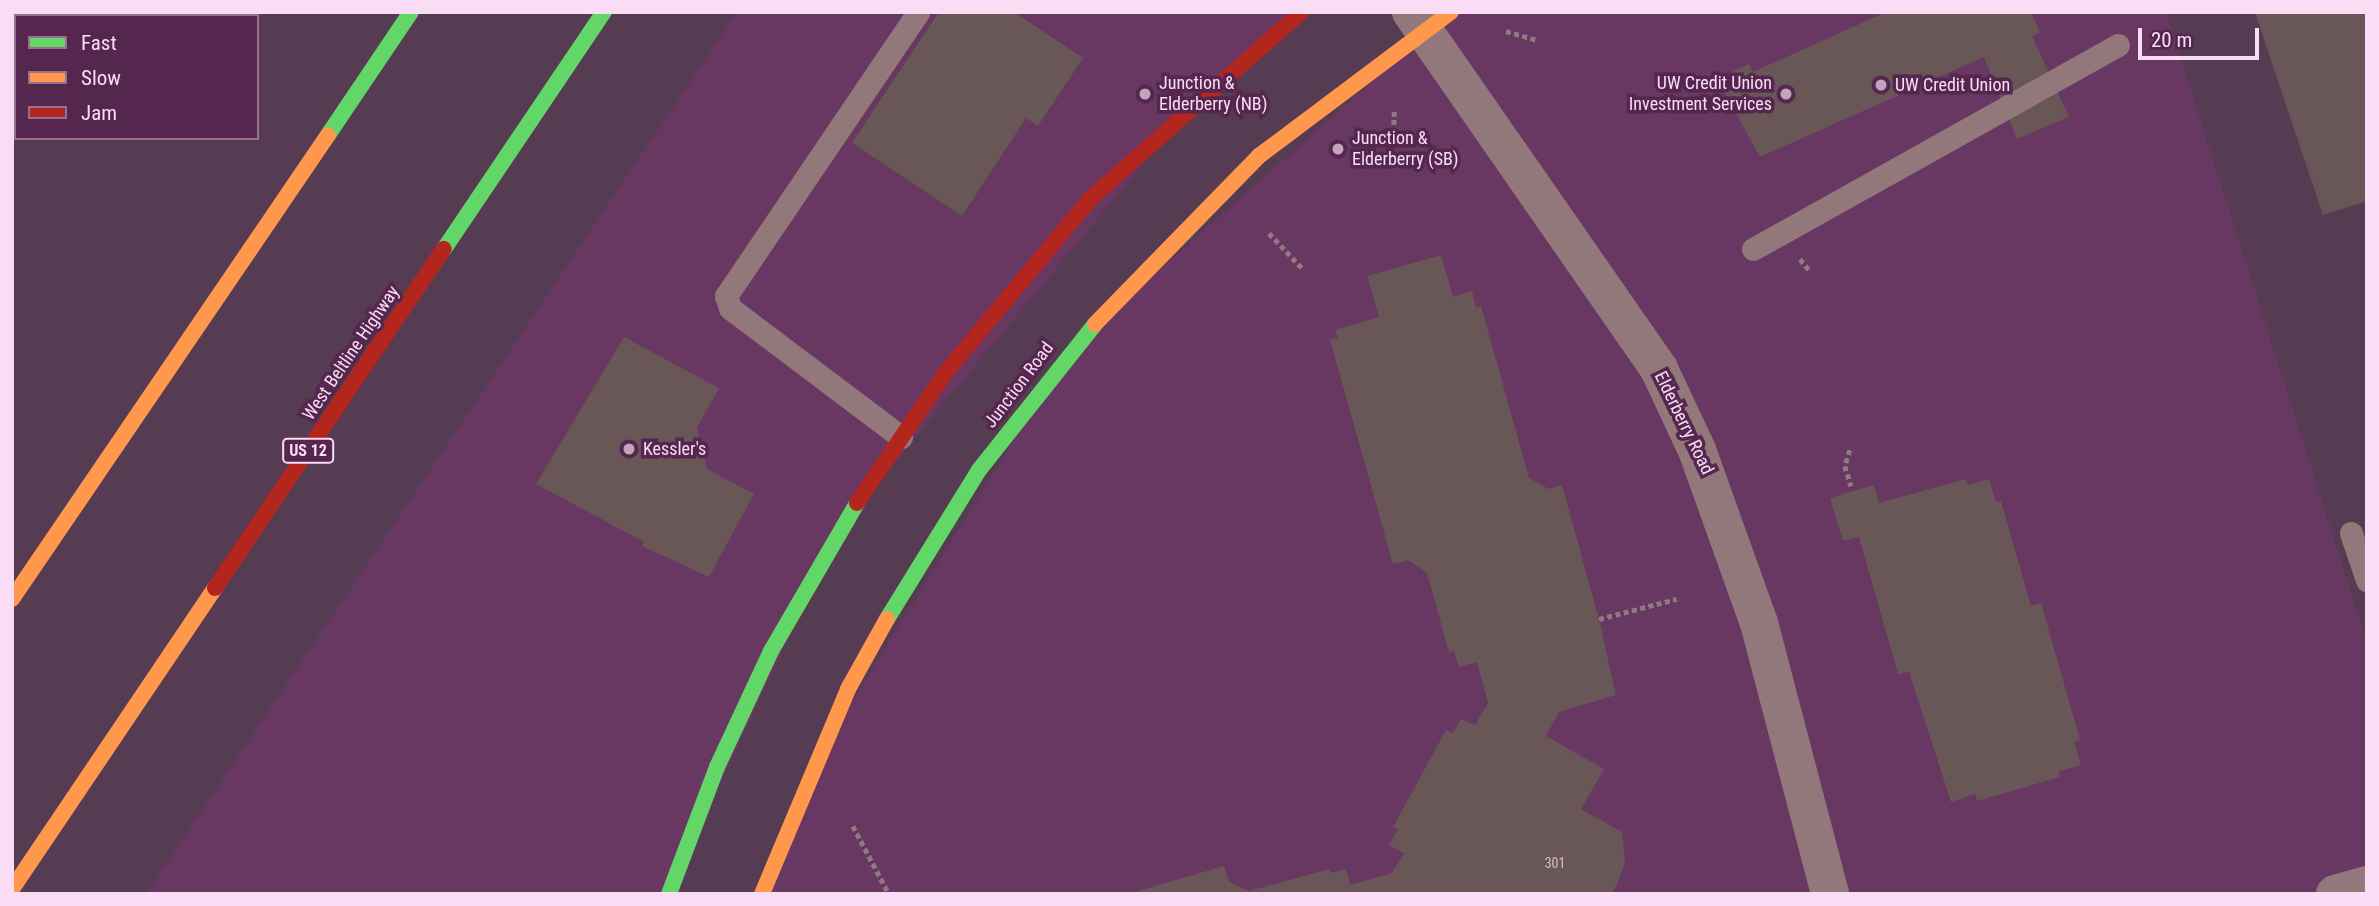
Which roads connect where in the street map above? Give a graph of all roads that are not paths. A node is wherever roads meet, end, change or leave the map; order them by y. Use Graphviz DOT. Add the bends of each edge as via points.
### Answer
graph roads {
  1 [pos="411,12"];
  2 [pos="604,12"];
  3 [pos="918,12"];
  4 [pos="1301,12"];
  5 [pos="1428,18"];
  6 [pos="2118,45"];
  7 [pos="1754,249"];
  8 [pos="901,437"];
  9 [pos="2351,533"];
  10 [pos="2367,580"];
  11 [pos="12,600"];
  12 [pos="2367,885"];
  13 [pos="12,889"];
  14 [pos="669,894"];
  15 [pos="762,894"];
  16 [pos="1830,894"];
  17 [pos="2335,894"];
  1 -- 11 [label="main road"];
  2 -- 13 [label="main road, West Beltline Highway / US 12"];
  3 -- 8 [label="lane" via="726,296 730,308"];
  4 -- 8 [label="main road" via="1199,97 1091,198 1008,291"];
  5 -- 15 [label="main road, Junction Road" via="1259,156 1070,349 979,470 913,573 848,689"];
  5 -- 16 [label="street, Elderberry Road" via="1659,369 1707,469 1759,623"];
  6 -- 7 [label="lane"];
  8 -- 14 [label="main road" via="840,528 771,651 717,767"];
  9 -- 10 [label="lane"];
  12 -- 17 [label="street"];
}
